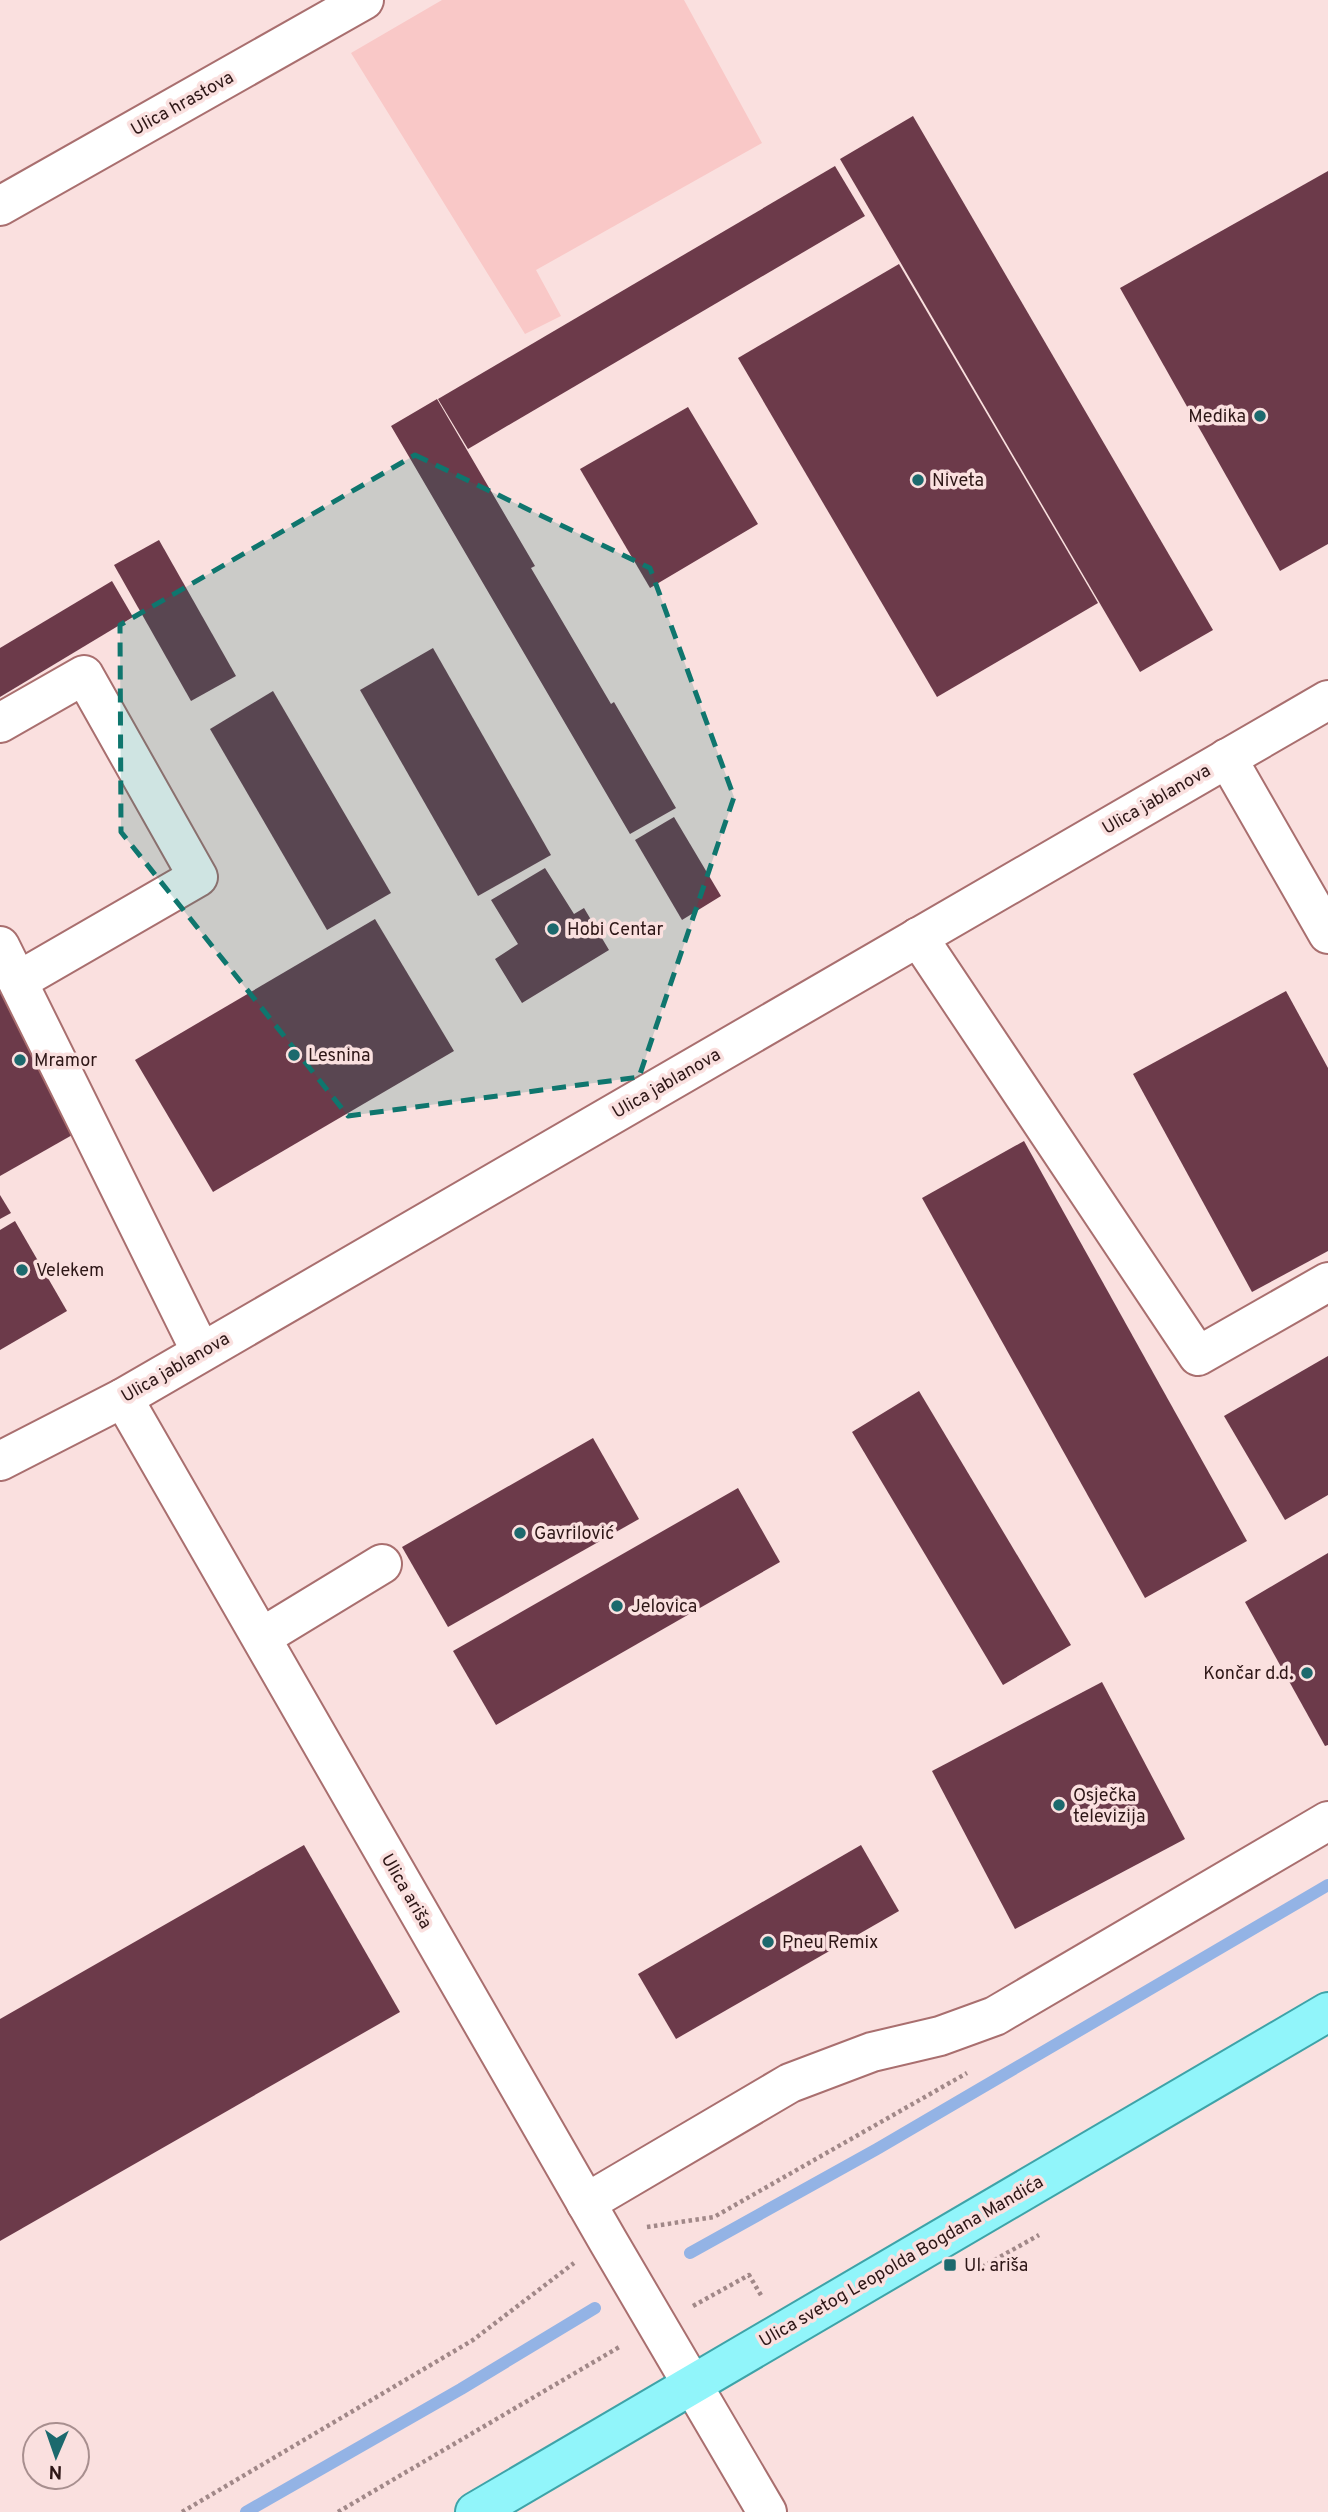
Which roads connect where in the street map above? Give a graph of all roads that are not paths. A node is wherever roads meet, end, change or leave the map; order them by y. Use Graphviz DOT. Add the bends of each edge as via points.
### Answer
graph roads {
  1 [pos="364,0"];
  2 [pos="0,206"];
  3 [pos="1328,700"];
  4 [pos="0,723"];
  5 [pos="1227,758"];
  6 [pos="1328,934"];
  7 [pos="918,937"];
  8 [pos="0,946"];
  9 [pos="18,981"];
  10 [pos="1328,1282"];
  11 [pos="201,1352"];
  12 [pos="123,1398"];
  13 [pos="0,1461"];
  14 [pos="382,1564"];
  15 [pos="262,1637"];
  16 [pos="1328,1821"];
  17 [pos="1328,2012"];
  18 [pos="586,2203"];
  19 [pos="691,2385"];
  20 [pos="475,2512"];
  21 [pos="767,2512"];
  1 -- 2 [label="street, Ulica hrastova"];
  3 -- 5 [label="street, Ulica jablanova"];
  4 -- 9 [label="street" via="84,675 198,877"];
  5 -- 6 [label="street"];
  5 -- 7 [label="street, Ulica jablanova"];
  7 -- 10 [label="street" via="1198,1356"];
  7 -- 11 [label="street, Ulica jablanova"];
  8 -- 9 [label="street"];
  9 -- 11 [label="street"];
  11 -- 12 [label="street, Ulica jablanova"];
  12 -- 13 [label="street, Ulica jablanova"];
  12 -- 15 [label="street, Ulica ariša"];
  14 -- 15 [label="street"];
  15 -- 18 [label="street, Ulica ariša"];
  16 -- 18 [label="street" via="995,2016 940,2036 872,2052 790,2083"];
  17 -- 19 [label="main road, Ulica svetog Leopolda Bogdana Mandića"];
  18 -- 19 [label="street, Ulica ariša"];
  19 -- 20 [label="main road, Ulica svetog Leopolda Bogdana Mandića"];
  19 -- 21 [label="street, Ulica ariša"];
}
